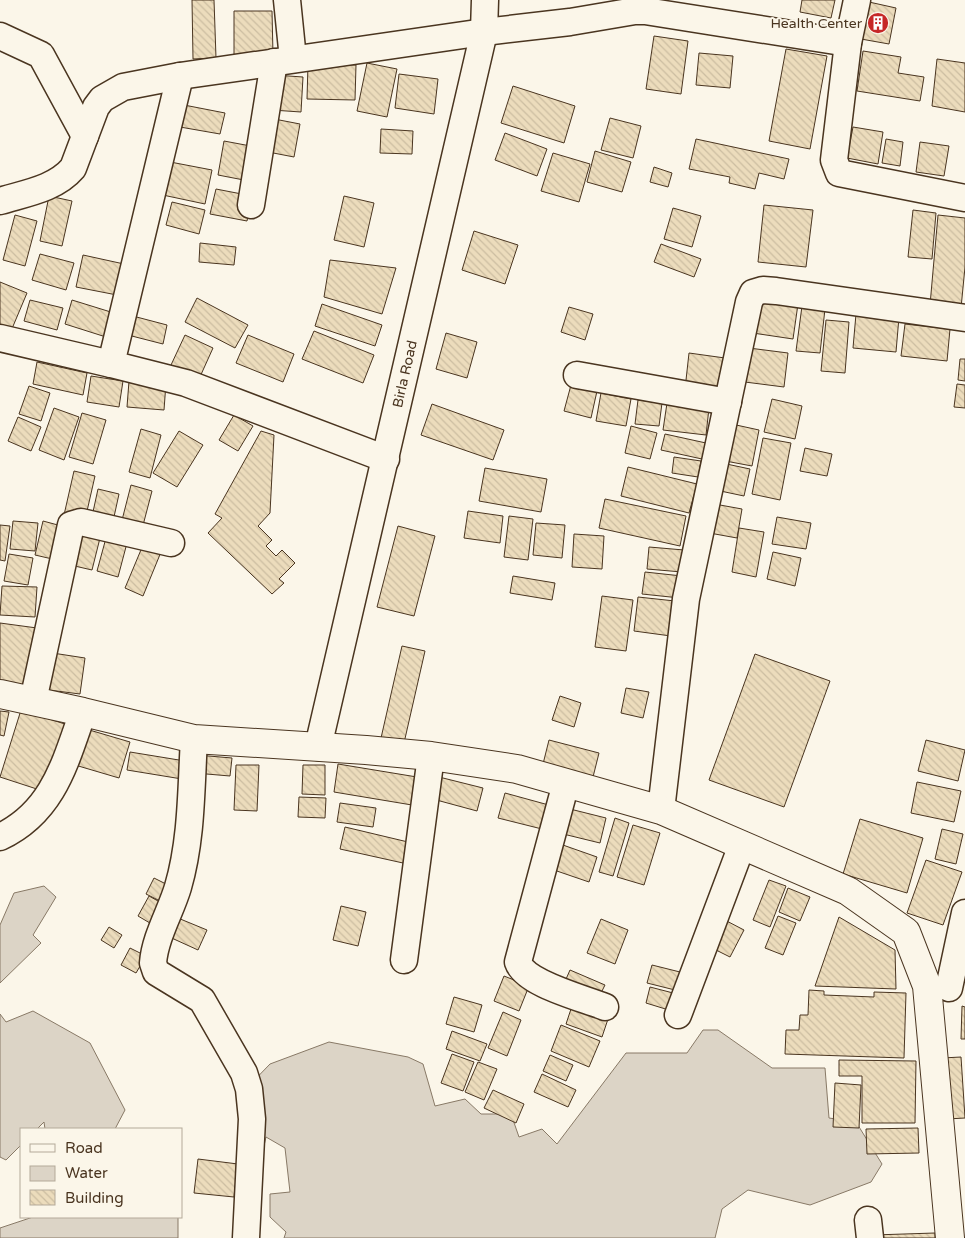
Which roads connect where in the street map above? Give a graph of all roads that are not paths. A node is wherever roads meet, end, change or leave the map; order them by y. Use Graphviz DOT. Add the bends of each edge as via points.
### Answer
graph roads {
  1 [pos="287,0"];
  2 [pos="485,0"];
  3 [pos="857,0"];
  4 [pos="484,32"];
  5 [pos="0,36"];
  6 [pos="848,42"];
  7 [pos="283,61"];
  8 [pos="180,76"];
  9 [pos="85,136"];
  10 [pos="965,198"];
  11 [pos="0,201"];
  12 [pos="251,205"];
  13 [pos="965,318"];
  14 [pos="0,338"];
  15 [pos="111,364"];
  16 [pos="577,375"];
  17 [pos="728,402"];
  18 [pos="386,459"];
  19 [pos="171,543"];
  20 [pos="0,694"];
  21 [pos="33,701"];
  22 [pos="84,712"];
  23 [pos="194,739"];
  24 [pos="318,747"];
  25 [pos="431,756"];
  26 [pos="566,783"];
  27 [pos="661,810"];
  28 [pos="0,837"];
  29 [pos="742,845"];
  30 [pos="965,913"];
  31 [pos="404,960"];
  32 [pos="947,988"];
  33 [pos="605,1007"];
  34 [pos="678,1015"];
  35 [pos="246,1238"];
  36 [pos="950,1238"];
  1 -- 7 [label="street"];
  2 -- 4 [label="street, Birla Road"];
  3 -- 6 [label="street"];
  4 -- 6 [label="street" via="645,11"];
  4 -- 7 [label="street"];
  4 -- 18 [label="street, Birla Road"];
  5 -- 9 [label="street" via="41,55"];
  6 -- 10 [label="street" via="834,160 839,173"];
  7 -- 8 [label="street"];
  7 -- 12 [label="street"];
  8 -- 9 [label="street" via="124,87 107,96 96,107"];
  8 -- 15 [label="street"];
  9 -- 11 [label="street" via="73,168 62,178 52,185"];
  13 -- 17 [label="street" via="776,291 756,291 749,302"];
  14 -- 15 [label="street"];
  15 -- 18 [label="street" via="186,383"];
  16 -- 17 [label="street"];
  17 -- 27 [label="street" via="686,599"];
  18 -- 24 [label="street, Birla Road"];
  19 -- 21 [label="street" via="81,522 71,525"];
  20 -- 21 [label="main road"];
  21 -- 22 [label="main road"];
  22 -- 23 [label="main road"];
  22 -- 28 [label="street" via="55,786 33,815"];
  23 -- 24 [label="main road"];
  23 -- 35 [label="street" via="184,863 153,963 156,972 202,1000 244,1073 252,1119"];
  24 -- 25 [label="main road"];
  25 -- 26 [label="main road" via="517,768"];
  25 -- 31 [label="street"];
  26 -- 27 [label="main road"];
  26 -- 33 [label="street" via="518,962 520,970 535,980"];
  27 -- 29 [label="main road"];
  29 -- 32 [label="main road" via="848,891 906,932"];
  29 -- 34 [label="street"];
  30 -- 32 [label="street"];
  32 -- 36 [label="main road"];
}
